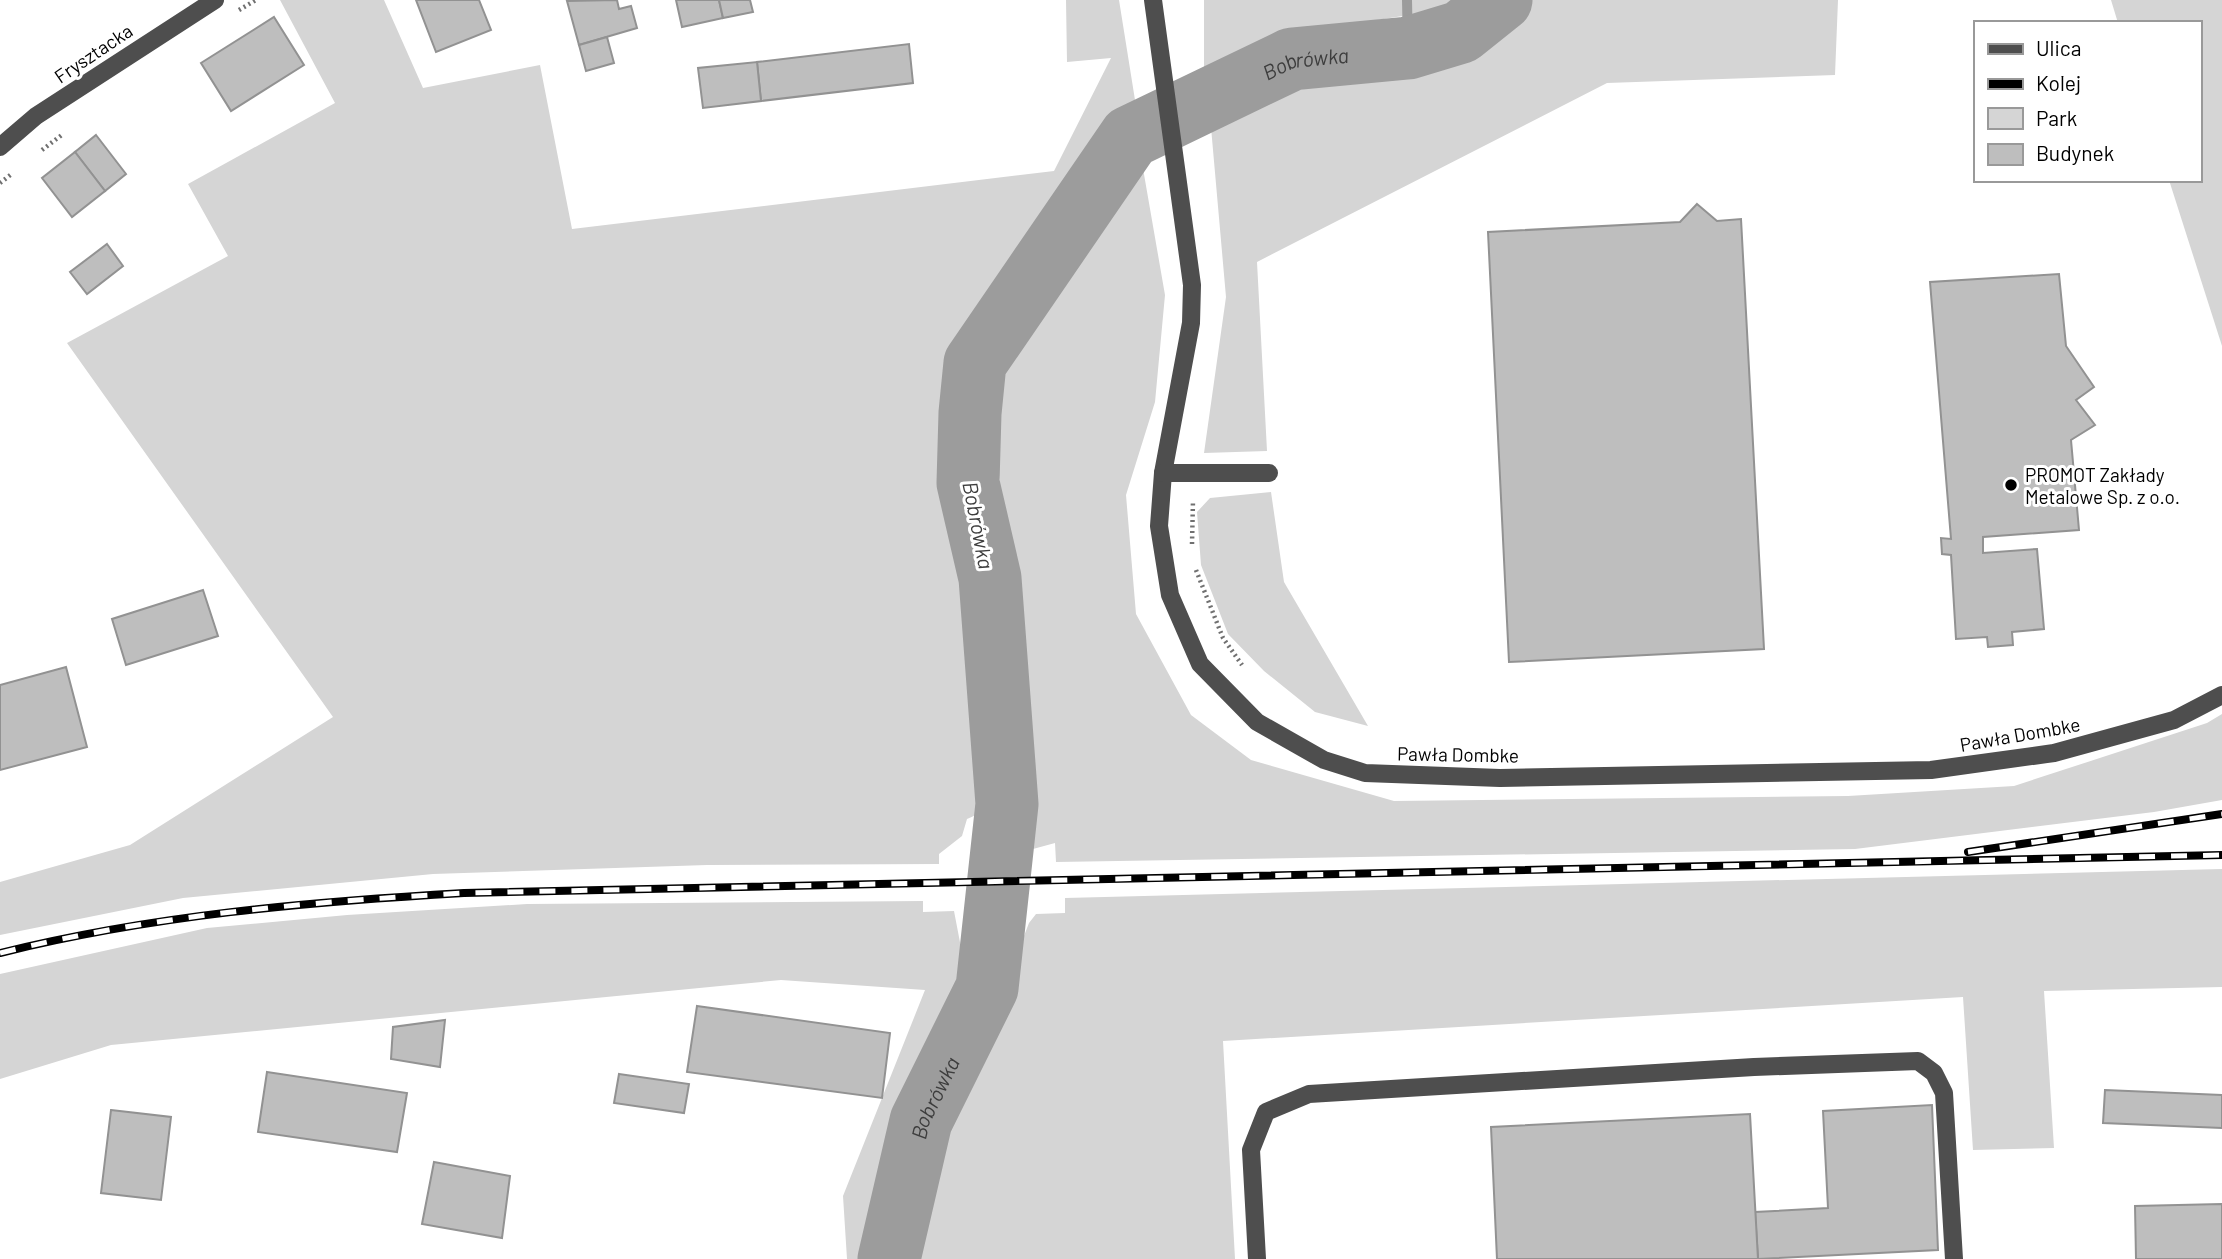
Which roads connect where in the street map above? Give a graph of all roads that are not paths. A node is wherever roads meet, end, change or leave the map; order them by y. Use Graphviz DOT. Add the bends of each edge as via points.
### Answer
graph roads {
  1 [pos="215,0"];
  2 [pos="1153,0"];
  3 [pos="0,147"];
  4 [pos="1163,473"];
  5 [pos="1269,473"];
  6 [pos="2222,695"];
  7 [pos="1257,1259"];
  8 [pos="1954,1259"];
  1 -- 3 [label="street, Frysztacka" via="36,117"];
  2 -- 4 [label="street, Pawła Dombke" via="1192,285 1191,323"];
  4 -- 5 [label="street"];
  4 -- 6 [label="street, Pawła Dombke" via="1160,526 1170,595 1200,664 1257,722 1324,760 1365,773 1500,778 1931,770 2054,753 2174,720"];
  7 -- 8 [label="street" via="1251,1150 1266,1112 1309,1094 1919,1060 1934,1073 1944,1093"];
}
